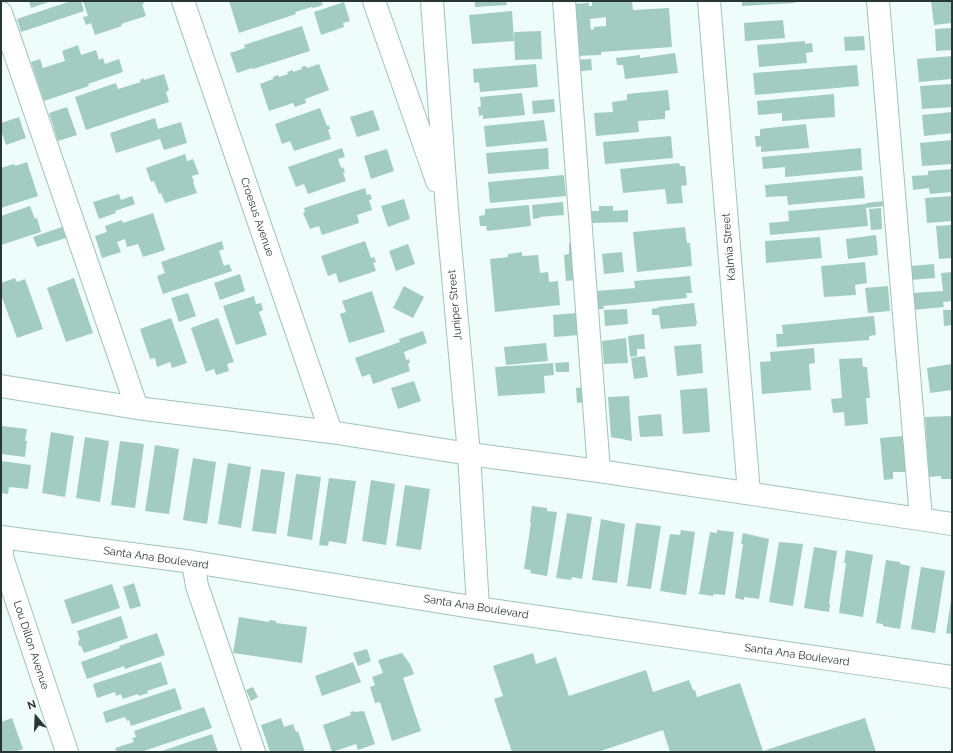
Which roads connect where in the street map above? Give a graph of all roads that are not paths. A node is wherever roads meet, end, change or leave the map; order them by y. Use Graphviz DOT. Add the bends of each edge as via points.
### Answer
graph roads {
  1 [pos="183,1"];
  2 [pos="374,1"];
  3 [pos="432,1"];
  4 [pos="564,1"];
  5 [pos="708,1"];
  6 [pos="878,1"];
  7 [pos="1,13"];
  8 [pos="447,210"];
  9 [pos="1,386"];
  10 [pos="137,408"];
  11 [pos="332,432"];
  12 [pos="469,454"];
  13 [pos="599,471"];
  14 [pos="749,493"];
  15 [pos="921,519"];
  16 [pos="952,524"];
  17 [pos="2,538"];
  18 [pos="193,562"];
  19 [pos="478,608"];
  20 [pos="952,677"];
  21 [pos="67,752"];
  22 [pos="254,752"];
  1 -- 11 [label="street, Croesus Avenue"];
  2 -- 8 [label="street"];
  3 -- 8 [label="street, Juniper Street"];
  4 -- 13 [label="street"];
  5 -- 14 [label="street, Kalmia Street"];
  6 -- 15 [label="street"];
  7 -- 10 [label="street"];
  8 -- 12 [label="street, Juniper Street"];
  9 -- 10 [label="street"];
  10 -- 11 [label="street"];
  11 -- 12 [label="street"];
  12 -- 13 [label="street"];
  12 -- 19 [label="street, Juniper Street"];
  13 -- 14 [label="street"];
  14 -- 15 [label="street"];
  15 -- 16 [label="street"];
  17 -- 18 [label="street, Santa Ana Boulevard"];
  17 -- 21 [label="street, Lou Dillon Avenue" via="2,557"];
  18 -- 19 [label="street, Santa Ana Boulevard"];
  18 -- 22 [label="street" via="197,586"];
  19 -- 20 [label="street, Santa Ana Boulevard"];
}
